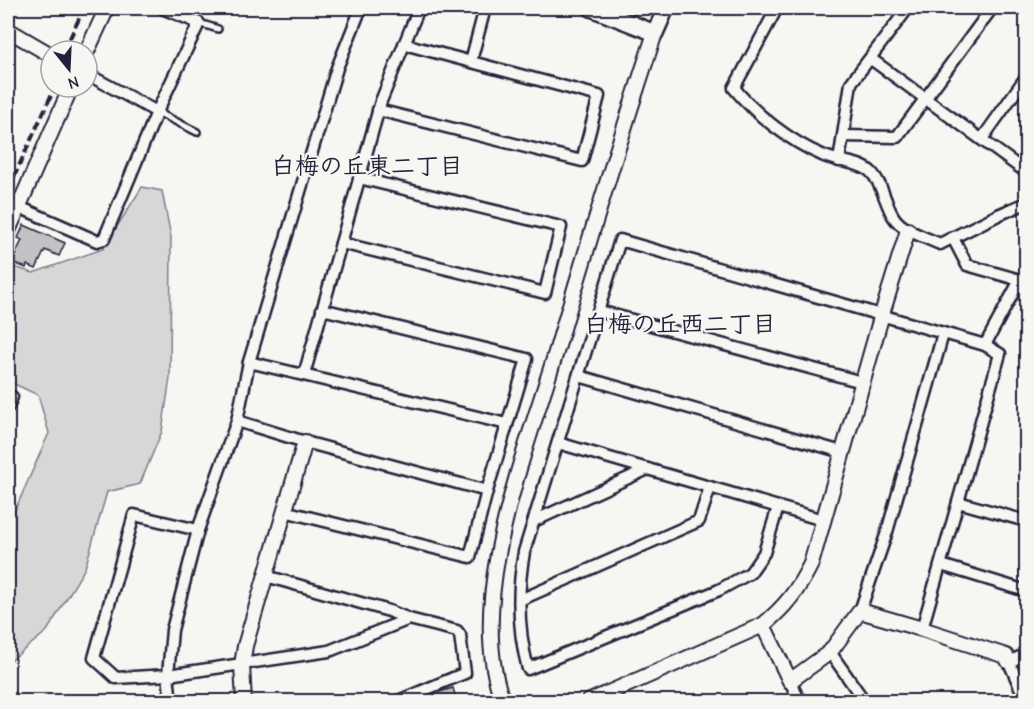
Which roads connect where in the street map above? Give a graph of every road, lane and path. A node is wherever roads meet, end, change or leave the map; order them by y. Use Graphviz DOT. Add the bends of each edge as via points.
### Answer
graph roads {
  1 [pos="107,8"];
  2 [pos="162,8"];
  3 [pos="361,8"];
  4 [pos="419,8"];
  5 [pos="484,8"];
  6 [pos="591,8"];
  7 [pos="666,8"];
  8 [pos="777,8"];
  9 [pos="908,8"];
  10 [pos="992,8"];
  11 [pos="199,23"];
  12 [pos="218,29"];
  13 [pos="8,30"];
  14 [pos="655,33"];
  15 [pos="93,39"];
  16 [pos="404,44"];
  17 [pos="39,47"];
  18 [pos="871,59"];
  19 [pos="471,61"];
  20 [pos="1026,77"];
  21 [pos="99,81"];
  22 [pos="927,98"];
  23 [pos="65,99"];
  24 [pos="378,110"];
  25 [pos="157,112"];
  26 [pos="197,132"];
  27 [pos="843,136"];
  28 [pos="982,139"];
  29 [pos="839,161"];
  30 [pos="1026,172"];
  31 [pos="359,178"];
  32 [pos="1026,203"];
  33 [pos="19,207"];
  34 [pos="908,230"];
  35 [pos="8,231"];
  36 [pos="953,237"];
  37 [pos="341,243"];
  38 [pos="322,309"];
  39 [pos="599,311"];
  40 [pos="882,314"];
  41 [pos="943,334"];
  42 [pos="985,345"];
  43 [pos="249,362"];
  44 [pos="304,375"];
  45 [pos="579,376"];
  46 [pos="862,382"];
  47 [pos="8,395"];
  48 [pos="8,407"];
  49 [pos="237,421"];
  50 [pos="507,424"];
  51 [pos="305,442"];
  52 [pos="558,443"];
  53 [pos="842,452"];
  54 [pos="648,469"];
  55 [pos="710,487"];
  56 [pos="487,491"];
  57 [pos="958,502"];
  58 [pos="778,507"];
  59 [pos="284,511"];
  60 [pos="534,520"];
  61 [pos="823,520"];
  62 [pos="1026,521"];
  63 [pos="198,531"];
  64 [pos="941,565"];
  65 [pos="266,576"];
  66 [pos="1026,591"];
  67 [pos="520,600"];
  68 [pos="860,611"];
  69 [pos="409,619"];
  70 [pos="763,625"];
  71 [pos="922,628"];
  72 [pos="830,652"];
  73 [pos="1026,654"];
  74 [pos="1009,662"];
  75 [pos="242,665"];
  76 [pos="168,675"];
  77 [pos="790,681"];
  78 [pos="1026,694"];
  79 [pos="171,702"];
  80 [pos="244,702"];
  81 [pos="396,702"];
  82 [pos="503,702"];
  83 [pos="588,702"];
  84 [pos="800,702"];
  85 [pos="865,702"];
  1 -- 15 [label="street"];
  2 -- 11 [label="street"];
  3 -- 43 [label="street" via="337,68"];
  4 -- 16 [label="street"];
  5 -- 19 [label="street"];
  6 -- 14 [label="main road"];
  7 -- 14 [label="main road"];
  8 -- 29 [label="street" via="734,88 747,104 796,141"];
  9 -- 18 [label="street"];
  10 -- 22 [label="street"];
  11 -- 12 [label="lane"];
  11 -- 25 [label="street"];
  13 -- 17 [label="street"];
  14 -- 82 [label="street" via="499,545 490,646"];
  16 -- 19 [label="street"];
  16 -- 24 [label="street"];
  18 -- 22 [label="street"];
  18 -- 27 [label="street" via="851,83"];
  19 -- 24 [label="street" via="599,96 582,161"];
  20 -- 28 [label="street"];
  21 -- 25 [label="street"];
  22 -- 27 [label="street" via="897,137"];
  22 -- 28 [label="street"];
  23 -- 33 [label="street"];
  24 -- 31 [label="street"];
  25 -- 26 [label="lane"];
  25 -- 33 [label="street" via="104,239 97,241"];
  27 -- 29 [label="street"];
  28 -- 30 [label="street"];
  29 -- 34 [label="street" via="871,172 894,218"];
  31 -- 37 [label="street"];
  31 -- 37 [label="street" via="561,227 545,293"];
  32 -- 36 [label="street"];
  33 -- 35 [label="street"];
  34 -- 36 [label="street" via="940,244"];
  34 -- 40 [label="street"];
  36 -- 42 [label="street" via="967,265 1020,280"];
  37 -- 38 [label="street"];
  38 -- 44 [label="street"];
  38 -- 50 [label="street" via="527,359"];
  39 -- 40 [label="street" via="620,240"];
  39 -- 45 [label="street"];
  39 -- 46 [label="street"];
  40 -- 41 [label="street"];
  40 -- 46 [label="street"];
  41 -- 42 [label="street"];
  41 -- 68 [label="street"];
  42 -- 57 [label="street" via="1000,354"];
  43 -- 44 [label="street"];
  43 -- 49 [label="street"];
  44 -- 50 [label="street"];
  45 -- 52 [label="street"];
  45 -- 53 [label="street"];
  46 -- 53 [label="street"];
  47 -- 48 [label="street" via="12,397"];
  49 -- 51 [label="street"];
  49 -- 63 [label="street"];
  50 -- 56 [label="street"];
  51 -- 56 [label="street"];
  51 -- 59 [label="street"];
  52 -- 54 [label="street"];
  52 -- 60 [label="street"];
  53 -- 61 [label="street"];
  54 -- 55 [label="street"];
  54 -- 60 [label="street"];
  55 -- 58 [label="street"];
  55 -- 67 [label="street" via="699,521"];
  56 -- 59 [label="street" via="470,557"];
  57 -- 62 [label="street"];
  57 -- 64 [label="street"];
  58 -- 61 [label="street"];
  58 -- 67 [label="street" via="764,553 750,573 719,590 528,669 522,646"];
  59 -- 65 [label="street"];
  60 -- 67 [label="street" via="524,552"];
  61 -- 70 [label="street" via="811,564 798,589"];
  63 -- 76 [label="street" via="172,630"];
  63 -- 76 [label="street" via="134,515 94,658 116,678"];
  64 -- 66 [label="street"];
  64 -- 71 [label="street"];
  65 -- 69 [label="street"];
  65 -- 75 [label="street"];
  68 -- 71 [label="street"];
  68 -- 72 [label="street"];
  69 -- 75 [label="street" via="329,651"];
  69 -- 81 [label="street" via="457,631 465,672"];
  70 -- 77 [label="street"];
  70 -- 83 [label="street"];
  71 -- 74 [label="street" via="1006,656"];
  72 -- 77 [label="street"];
  72 -- 85 [label="street"];
  73 -- 74 [label="street"];
  74 -- 78 [label="street"];
  75 -- 76 [label="street"];
  75 -- 80 [label="street"];
  76 -- 79 [label="street"];
  77 -- 84 [label="street"];
}
